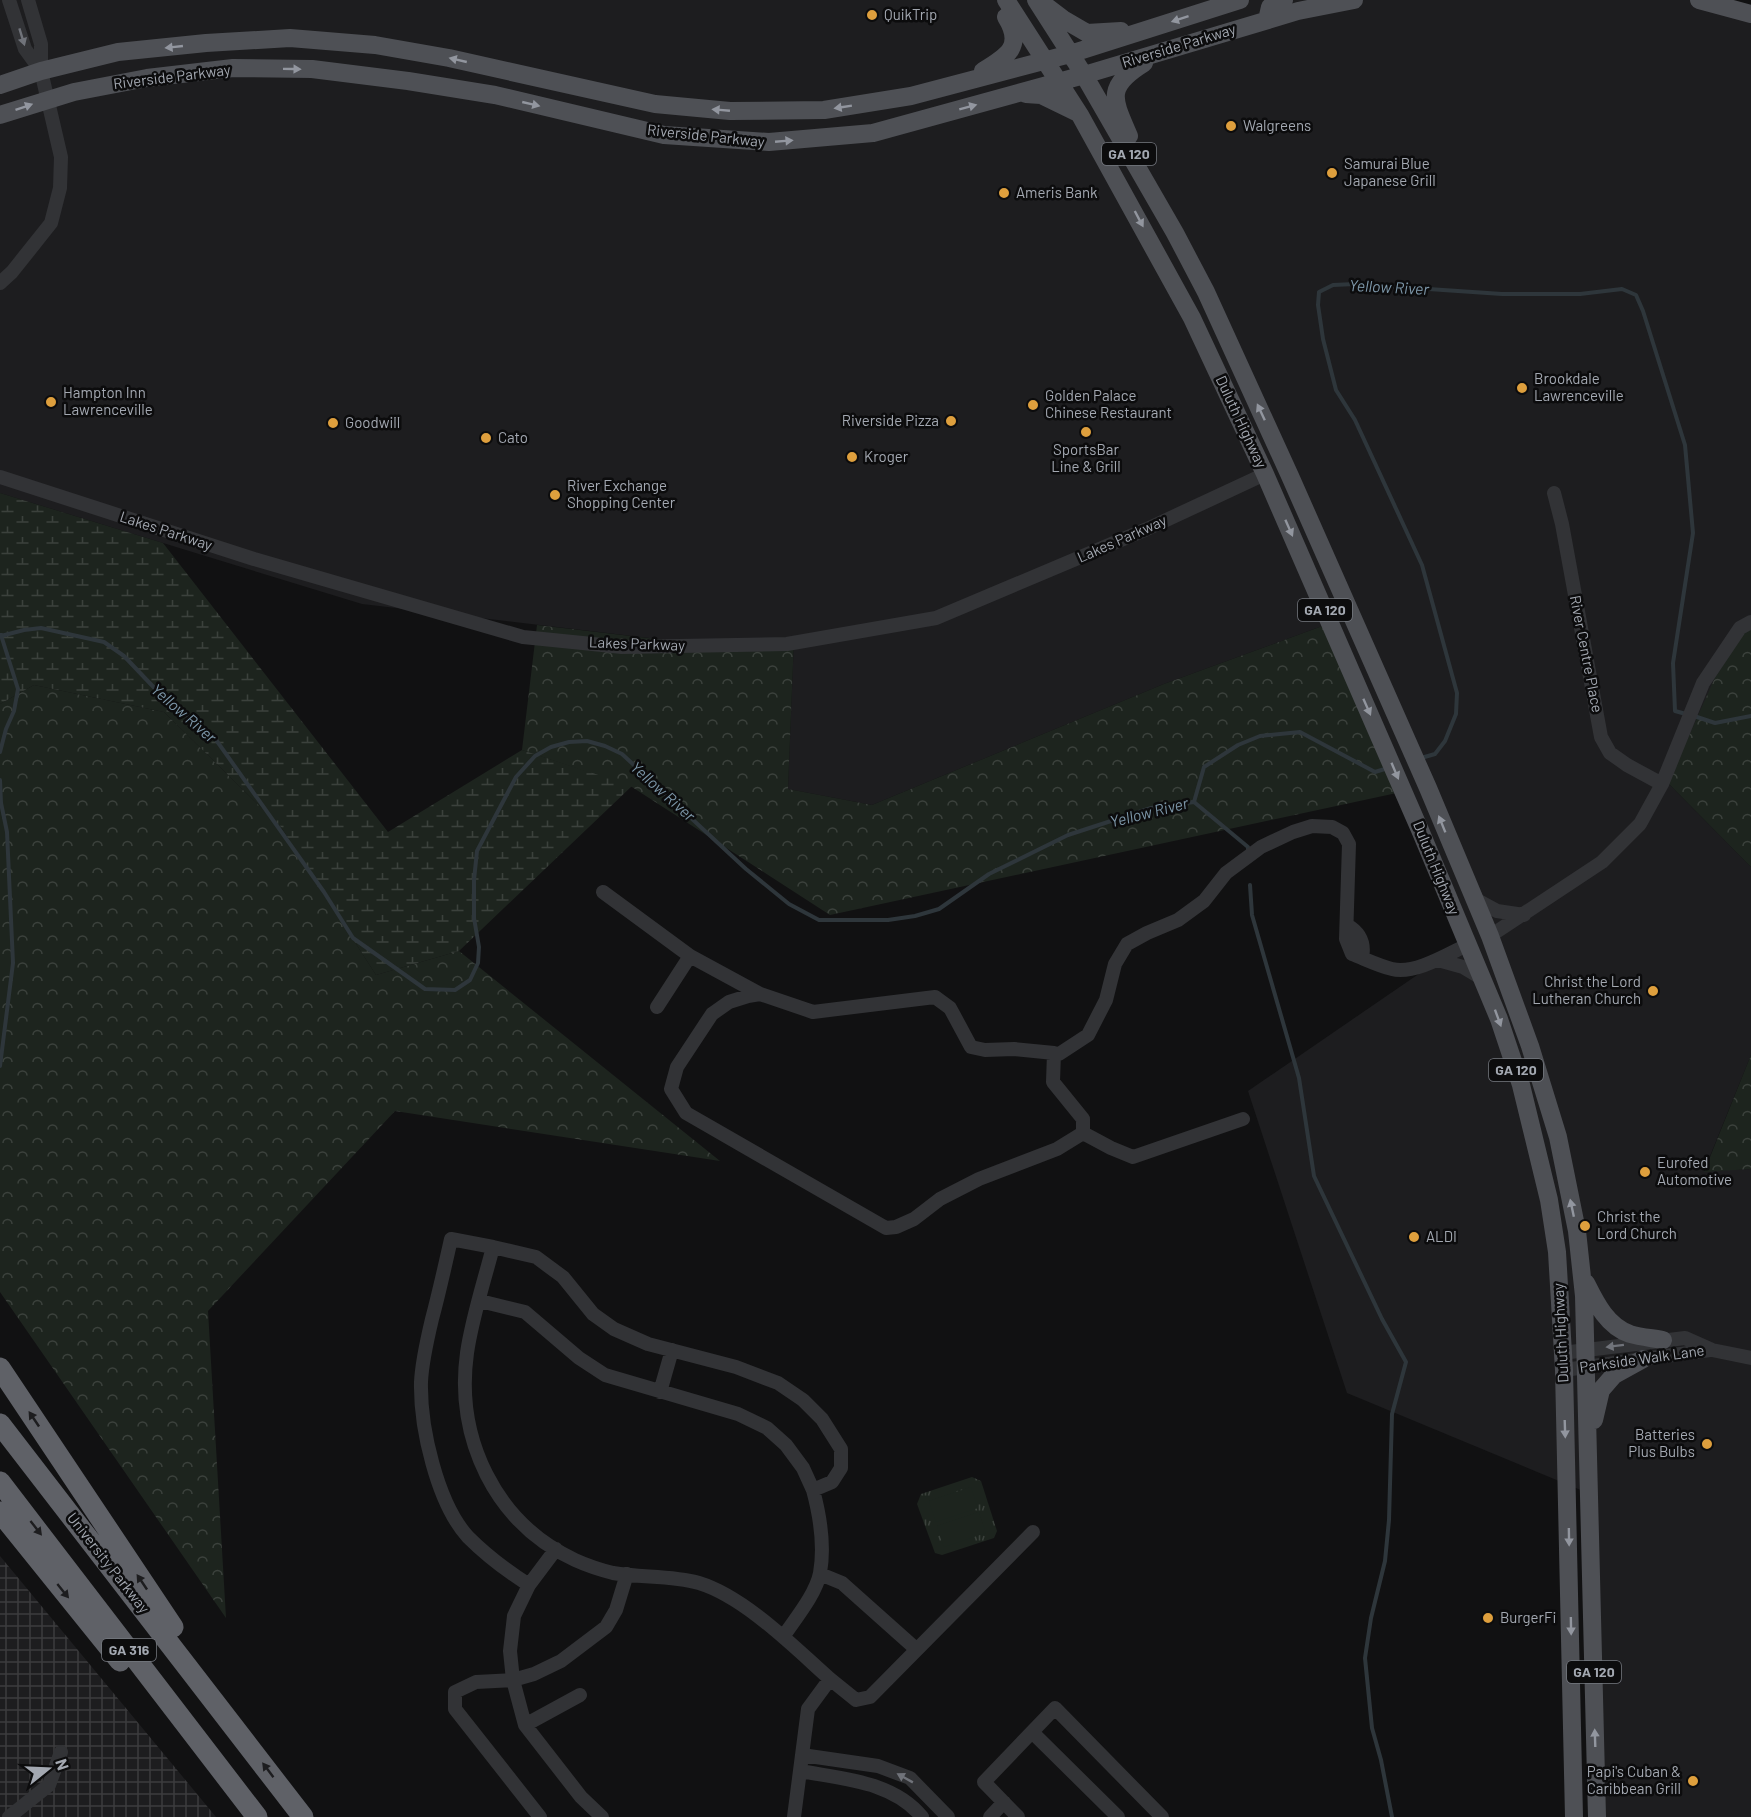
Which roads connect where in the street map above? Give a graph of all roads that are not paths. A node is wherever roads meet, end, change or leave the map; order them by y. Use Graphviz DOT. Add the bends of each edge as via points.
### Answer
graph roads {
  1 [pos="9,0"];
  2 [pos="28,0"];
  3 [pos="995,0"];
  4 [pos="1006,0"];
  5 [pos="1037,0"];
  6 [pos="1240,0"];
  7 [pos="1284,0"];
  8 [pos="1354,0"];
  9 [pos="1699,0"];
  10 [pos="1751,14"];
  11 [pos="1267,20"];
  12 [pos="1147,30"];
  13 [pos="1166,50"];
  14 [pos="1070,54"];
  15 [pos="1044,60"];
  16 [pos="41,71"];
  17 [pos="1084,75"];
  18 [pos="964,81"];
  19 [pos="1059,82"];
  20 [pos="0,85"];
  21 [pos="1018,94"];
  22 [pos="48,99"];
  23 [pos="0,115"];
  24 [pos="1080,115"];
  25 [pos="1160,207"];
  26 [pos="0,283"];
  27 [pos="1265,474"];
  28 [pos="0,477"];
  29 [pos="1554,493"];
  30 [pos="1751,622"];
  31 [pos="1662,784"];
  32 [pos="1420,830"];
  33 [pos="603,892"];
  34 [pos="1473,898"];
  35 [pos="1524,915"];
  36 [pos="1490,936"];
  37 [pos="1467,945"];
  38 [pos="690,956"];
  39 [pos="1438,960"];
  40 [pos="1483,979"];
  41 [pos="760,994"];
  42 [pos="657,1007"];
  43 [pos="1530,1046"];
  44 [pos="1056,1053"];
  45 [pos="1243,1119"];
  46 [pos="1083,1133"];
  47 [pos="493,1247"];
  48 [pos="1581,1271"];
  49 [pos="480,1301"];
  50 [pos="1663,1340"];
  51 [pos="672,1350"];
  52 [pos="1712,1350"];
  53 [pos="1585,1358"];
  54 [pos="1751,1358"];
  55 [pos="1643,1359"];
  56 [pos="1563,1361"];
  57 [pos="0,1368"];
  58 [pos="660,1392"];
  59 [pos="0,1424"];
  60 [pos="1588,1449"];
  61 [pos="0,1482"];
  62 [pos="813,1490"];
  63 [pos="0,1512"];
  64 [pos="1033,1532"];
  65 [pos="556,1549"];
  66 [pos="627,1574"];
  67 [pos="820,1574"];
  68 [pos="529,1585"];
  69 [pos="783,1637"];
  70 [pos="916,1649"];
  71 [pos="830,1679"];
  72 [pos="513,1680"];
  73 [pos="580,1695"];
  74 [pos="229,1720"];
  75 [pos="525,1725"];
  76 [pos="1032,1732"];
  77 [pos="62,1752"];
  78 [pos="802,1755"];
  79 [pos="800,1771"];
  80 [pos="1004,1802"];
  81 [pos="9,1817"];
  82 [pos="256,1817"];
  83 [pos="303,1817"];
  84 [pos="540,1817"];
  85 [pos="602,1817"];
  86 [pos="794,1817"];
  87 [pos="922,1817"];
  88 [pos="948,1817"];
  89 [pos="990,1817"];
  90 [pos="1018,1817"];
  91 [pos="1118,1817"];
  92 [pos="1162,1817"];
  93 [pos="1574,1817"];
  94 [pos="1597,1817"];
  1 -- 16 [label="street, one-way" via="25,49"];
  2 -- 16 [label="street" via="41,44"];
  3 -- 18 [label="main road" via="1016,39 1008,53"];
  4 -- 15 [label="main road, Duluth Highway / GA 120"];
  5 -- 12 [label="main road" via="1087,33"];
  5 -- 14 [label="main road, Duluth Highway / GA 120"];
  6 -- 12 [label="main road, Riverside Parkway, one-way"];
  7 -- 11 [label="main road" via="1270,7"];
  8 -- 11 [label="main road, Riverside Parkway"];
  9 -- 10 [label="main road"];
  11 -- 13 [label="main road, Riverside Parkway"];
  12 -- 14 [label="main road, Riverside Parkway"];
  13 -- 17 [label="main road, Riverside Parkway"];
  13 -- 25 [label="main road" via="1126,74 1116,88 1115,104"];
  14 -- 15 [label="main road, Riverside Parkway"];
  14 -- 17 [label="main road, Duluth Highway / GA 120"];
  15 -- 18 [label="main road, Riverside Parkway"];
  15 -- 19 [label="main road, Duluth Highway / GA 120"];
  18 -- 16 [label="main road, Riverside Parkway, one-way" via="911,96 824,110 730,111 655,104 396,49 290,38 118,52"];
  16 -- 20 [label="main road, Riverside Parkway"];
  16 -- 22 [label="street"];
  17 -- 19 [label="main road, Riverside Parkway"];
  17 -- 25 [label="main road, Duluth Highway / GA 120"];
  19 -- 21 [label="main road, Riverside Parkway"];
  19 -- 24 [label="main road, Duluth Highway / GA 120"];
  22 -- 21 [label="main road, Riverside Parkway, one-way" via="204,70 312,69 495,95 664,135 769,142 873,133"];
  21 -- 24 [label="main road" via="1041,95"];
  23 -- 22 [label="main road, Riverside Parkway, one-way"];
  22 -- 26 [label="street" via="62,172 51,223"];
  24 -- 27 [label="main road, Duluth Highway / GA 120, one-way" via="1192,318"];
  34 -- 25 [label="main road, Duluth Highway / GA 120, one-way" via="1290,476 1215,312"];
  27 -- 28 [label="street, Lakes Parkway" via="1148,529 936,618 787,644 622,647 523,637 254,559"];
  27 -- 32 [label="main road, Duluth Highway / GA 120, one-way"];
  29 -- 31 [label="street, River Centre Place" via="1602,737 1610,753"];
  30 -- 31 [label="street" via="1740,628 1703,682"];
  31 -- 35 [label="street" via="1640,824 1614,851"];
  32 -- 36 [label="main road" via="1431,834 1469,917"];
  32 -- 37 [label="main road, Duluth Highway / GA 120"];
  33 -- 38 [label="street"];
  34 -- 35 [label="street" via="1497,911"];
  34 -- 36 [label="main road, Duluth Highway / GA 120"];
  35 -- 36 [label="street"];
  36 -- 43 [label="main road, Duluth Highway / GA 120"];
  37 -- 39 [label="street"];
  37 -- 40 [label="main road, Duluth Highway / GA 120"];
  37 -- 43 [label="main road" via="1492,963"];
  38 -- 41 [label="street"];
  38 -- 42 [label="street"];
  39 -- 40 [label="street" via="1463,967"];
  39 -- 44 [label="street" via="1394,970 1362,958 1365,946 1357,931 1347,925 1349,844 1343,833 1332,827 1312,826 1261,847 1226,873 1204,901 1178,920 1127,944 1115,964 1106,1000 1088,1035"];
  40 -- 56 [label="main road, Duluth Highway / GA 120, one-way" via="1521,1085 1549,1200 1557,1252"];
  41 -- 44 [label="street" via="813,1012 936,997 950,1008 971,1047"];
  41 -- 46 [label="street" via="729,1002 712,1014 677,1067 671,1089 686,1113 886,1228 914,1219 940,1199 979,1179 1057,1149"];
  48 -- 43 [label="main road, Duluth Highway / GA 120, one-way" via="1558,1137"];
  44 -- 46 [label="street" via="1053,1082 1083,1119"];
  45 -- 46 [label="street" via="1133,1157"];
  47 -- 49 [label="street"];
  47 -- 51 [label="street" via="536,1257 564,1277 593,1314 607,1324 648,1344"];
  47 -- 68 [label="street" via="451,1239 424,1352 423,1421 432,1464 446,1502 467,1535 504,1569"];
  48 -- 50 [label="main road" via="1595,1303 1609,1321 1628,1334"];
  48 -- 53 [label="main road, Duluth Highway / GA 120"];
  49 -- 58 [label="street" via="525,1312 605,1376"];
  49 -- 65 [label="street" via="467,1353 465,1401 471,1440 485,1473 507,1508 535,1536"];
  50 -- 52 [label="street, Parkside Walk Lane" via="1684,1338"];
  50 -- 53 [label="street, Parkside Walk Lane, one-way"];
  51 -- 58 [label="street"];
  51 -- 62 [label="street" via="778,1383 803,1400 822,1419 841,1449 841,1467 832,1482"];
  52 -- 54 [label="street"];
  52 -- 55 [label="street, Parkside Walk Lane"];
  53 -- 55 [label="street, Parkside Walk Lane"];
  53 -- 56 [label="street, Parkside Walk Lane"];
  53 -- 60 [label="main road, Duluth Highway / GA 120"];
  55 -- 60 [label="main road" via="1614,1376 1601,1390"];
  56 -- 93 [label="main road, Duluth Highway / GA 120, one-way"];
  74 -- 57 [label="highway, one-way" via="186,1646"];
  58 -- 62 [label="street" via="738,1414 767,1428 786,1445"];
  59 -- 74 [label="highway, University Parkway / GA 316"];
  94 -- 60 [label="main road, Duluth Highway / GA 120, one-way"];
  61 -- 82 [label="highway, GA 316, one-way"];
  62 -- 67 [label="street" via="821,1520"];
  63 -- 82 [label="highway, one-way" via="216,1781"];
  64 -- 70 [label="street"];
  65 -- 66 [label="street" via="574,1560"];
  65 -- 68 [label="street"];
  66 -- 69 [label="street" via="700,1583 738,1602"];
  66 -- 72 [label="street" via="616,1610 606,1627 561,1660"];
  67 -- 69 [label="street"];
  67 -- 70 [label="street" via="842,1583"];
  68 -- 72 [label="street" via="514,1616 510,1651"];
  69 -- 71 [label="street"];
  70 -- 71 [label="street" via="870,1697 856,1700"];
  71 -- 78 [label="street" via="808,1709"];
  72 -- 75 [label="street"];
  72 -- 84 [label="street" via="476,1682 455,1692 455,1709"];
  73 -- 75 [label="street"];
  83 -- 74 [label="highway, University Parkway / GA 316, one-way"];
  75 -- 85 [label="street" via="581,1797"];
  76 -- 80 [label="street" via="984,1782"];
  76 -- 91 [label="street"];
  76 -- 92 [label="street" via="1055,1708"];
  77 -- 81 [label="street" via="49,1785"];
  78 -- 79 [label="street"];
  88 -- 78 [label="street, one-way" via="910,1778 878,1766"];
  79 -- 86 [label="street"];
  79 -- 87 [label="street" via="883,1788"];
  80 -- 89 [label="street"];
  80 -- 90 [label="street"];
}
